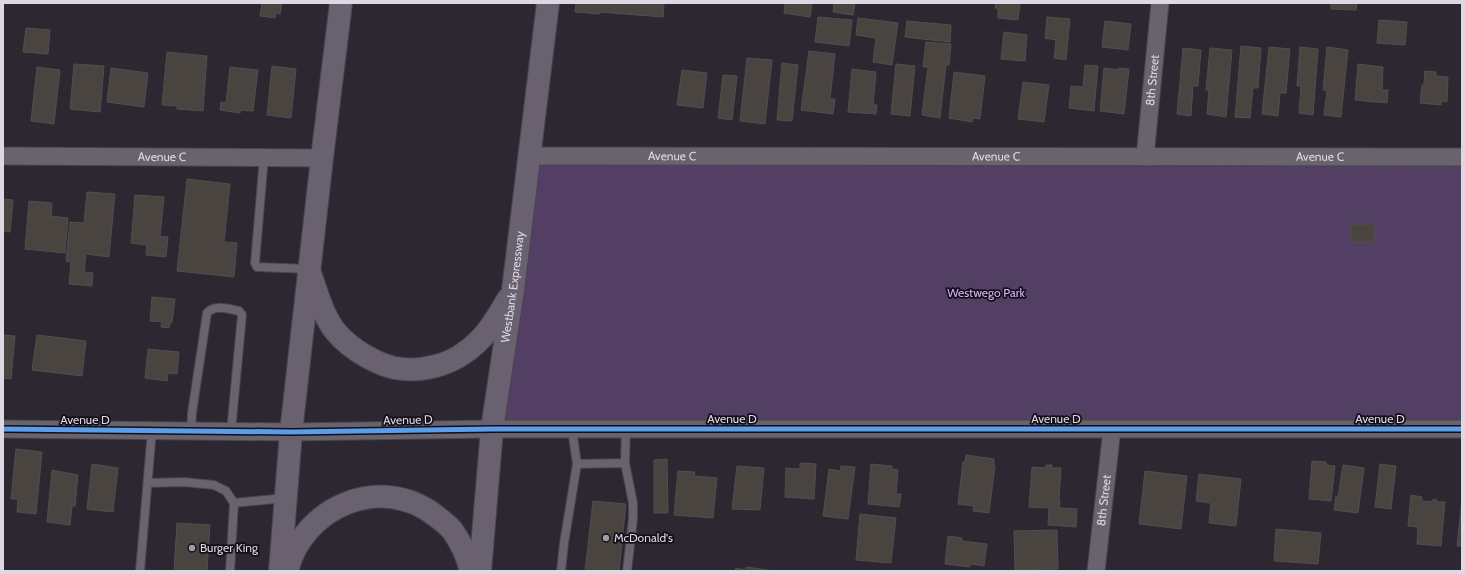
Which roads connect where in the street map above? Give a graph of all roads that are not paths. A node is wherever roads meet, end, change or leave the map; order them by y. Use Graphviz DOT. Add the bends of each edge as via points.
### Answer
graph roads {
  1 [pos="341,3"];
  2 [pos="548,3"];
  3 [pos="1160,3"];
  4 [pos="3,156"];
  5 [pos="530,156"];
  6 [pos="264,157"];
  7 [pos="1145,157"];
  8 [pos="1462,157"];
  9 [pos="322,158"];
  10 [pos="309,269"];
  11 [pos="513,290"];
  12 [pos="3,429"];
  13 [pos="492,429"];
  14 [pos="572,429"];
  15 [pos="626,429"];
  16 [pos="1112,429"];
  17 [pos="1462,429"];
  18 [pos="152,430"];
  19 [pos="191,431"];
  20 [pos="231,431"];
  21 [pos="291,432"];
  22 [pos="625,463"];
  23 [pos="577,464"];
  24 [pos="148,483"];
  25 [pos="286,498"];
  26 [pos="234,503"];
  27 [pos="140,571"];
  28 [pos="230,571"];
  29 [pos="280,571"];
  30 [pos="287,571"];
  31 [pos="471,571"];
  32 [pos="480,571"];
  33 [pos="561,571"];
  34 [pos="627,571"];
  35 [pos="1096,571"];
  1 -- 9 [label="highway"];
  2 -- 5 [label="highway, Westbank Expressway"];
  3 -- 7 [label="street, 8th Street"];
  4 -- 6 [label="street, Avenue C"];
  5 -- 7 [label="street, Avenue C"];
  5 -- 11 [label="highway, Westbank Expressway"];
  6 -- 9 [label="street, Avenue C"];
  6 -- 10 [label="lane" via="255,263 258,267"];
  7 -- 8 [label="street, Avenue C"];
  9 -- 10 [label="highway"];
  10 -- 11 [label="highway" via="321,305 336,331 356,351 380,363 402,369 444,363 463,354 491,328"];
  10 -- 21 [label="highway"];
  11 -- 13 [label="highway, Westbank Expressway"];
  12 -- 18 [label="street, Avenue D"];
  13 -- 14 [label="street, Avenue D"];
  13 -- 21 [label="street, Avenue D"];
  13 -- 32 [label="highway, Westbank Expressway"];
  14 -- 15 [label="street, Avenue D"];
  14 -- 23 [label="lane"];
  15 -- 16 [label="street, Avenue D"];
  15 -- 22 [label="lane"];
  16 -- 17 [label="street, Avenue D"];
  16 -- 35 [label="street, 8th Street"];
  18 -- 19 [label="street, Avenue D"];
  18 -- 24 [label="lane"];
  19 -- 20 [label="street, Avenue D"];
  19 -- 20 [label="lane" via="207,312 216,308 239,311 242,315"];
  20 -- 21 [label="street, Avenue D"];
  21 -- 25 [label="highway"];
  22 -- 23 [label="lane"];
  22 -- 34 [label="lane" via="633,503"];
  23 -- 33 [label="lane"];
  24 -- 26 [label="lane" via="184,482 214,485 226,491"];
  24 -- 27 [label="lane"];
  25 -- 26 [label="lane"];
  25 -- 29 [label="highway"];
  26 -- 28 [label="lane"];
  30 -- 31 [label="highway" via="304,533 322,517 341,505 360,498 384,496 407,500 426,508 451,529 465,553"];
}
